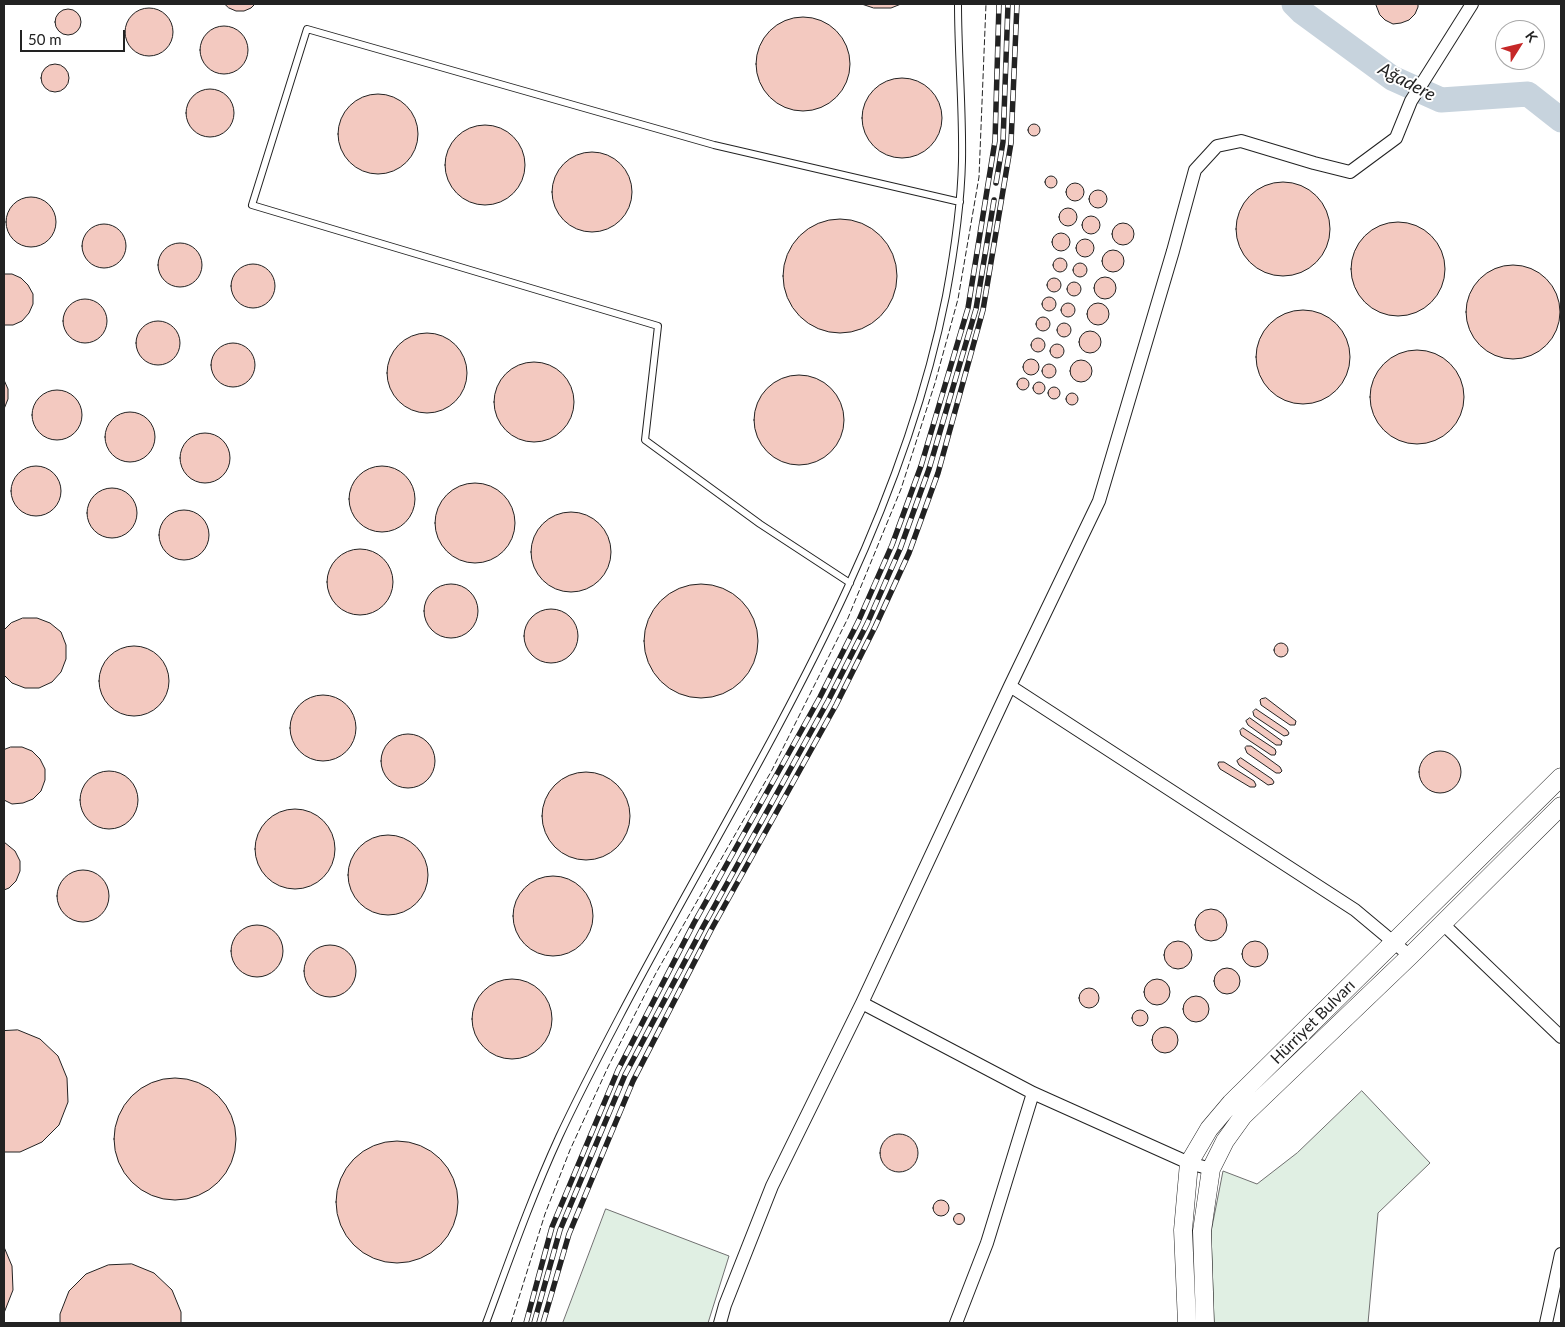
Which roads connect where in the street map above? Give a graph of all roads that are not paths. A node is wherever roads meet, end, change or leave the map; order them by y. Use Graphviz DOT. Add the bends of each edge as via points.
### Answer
graph roads {
  1 [pos="958,4"];
  2 [pos="1472,4"];
  3 [pos="960,202"];
  4 [pos="850,583"];
  5 [pos="1010,686"];
  6 [pos="1561,777"];
  7 [pos="1561,806"];
  8 [pos="1442,924"];
  9 [pos="1393,942"];
  10 [pos="1410,956"];
  11 [pos="862,1003"];
  12 [pos="1561,1037"];
  13 [pos="1033,1093"];
  14 [pos="1189,1163"];
  15 [pos="1210,1169"];
  16 [pos="1561,1254"];
  17 [pos="1558,1281"];
  18 [pos="486,1323"];
  19 [pos="720,1323"];
  20 [pos="956,1323"];
  21 [pos="1187,1323"];
  22 [pos="1205,1323"];
  23 [pos="1546,1323"];
  1 -- 3 [label="lane"];
  2 -- 5 [label="street" via="1411,101 1396,138 1350,172 1241,141 1218,146 1195,170 1099,501"];
  3 -- 4 [label="lane" via="933,354 889,490"];
  3 -- 4 [label="lane" via="714,145 308,29 252,205 658,326 645,440 760,524"];
  4 -- 18 [label="lane" via="749,782 620,1015 559,1138"];
  5 -- 9 [label="street" via="1355,910"];
  5 -- 11 [label="street"];
  6 -- 9 [label="main road, Hürriyet Bulvarı"];
  7 -- 8 [label="main road, Hürriyet Bulvarı"];
  8 -- 10 [label="main road, Hürriyet Bulvarı"];
  8 -- 12 [label="street"];
  9 -- 10 [label="street"];
  9 -- 14 [label="main road, Hürriyet Bulvarı" via="1231,1103 1209,1129"];
  10 -- 15 [label="main road, Hürriyet Bulvarı" via="1243,1116"];
  11 -- 13 [label="street"];
  11 -- 19 [label="street" via="772,1186 724,1305"];
  13 -- 14 [label="street"];
  13 -- 20 [label="street" via="988,1243"];
  14 -- 15 [label="street"];
  14 -- 21 [label="main road, Hürriyet Bulvarı" via="1184,1230"];
  15 -- 22 [label="main road, Hürriyet Bulvarı" via="1202,1231"];
  16 -- 17 [label="street"];
  17 -- 23 [label="street"];
}
